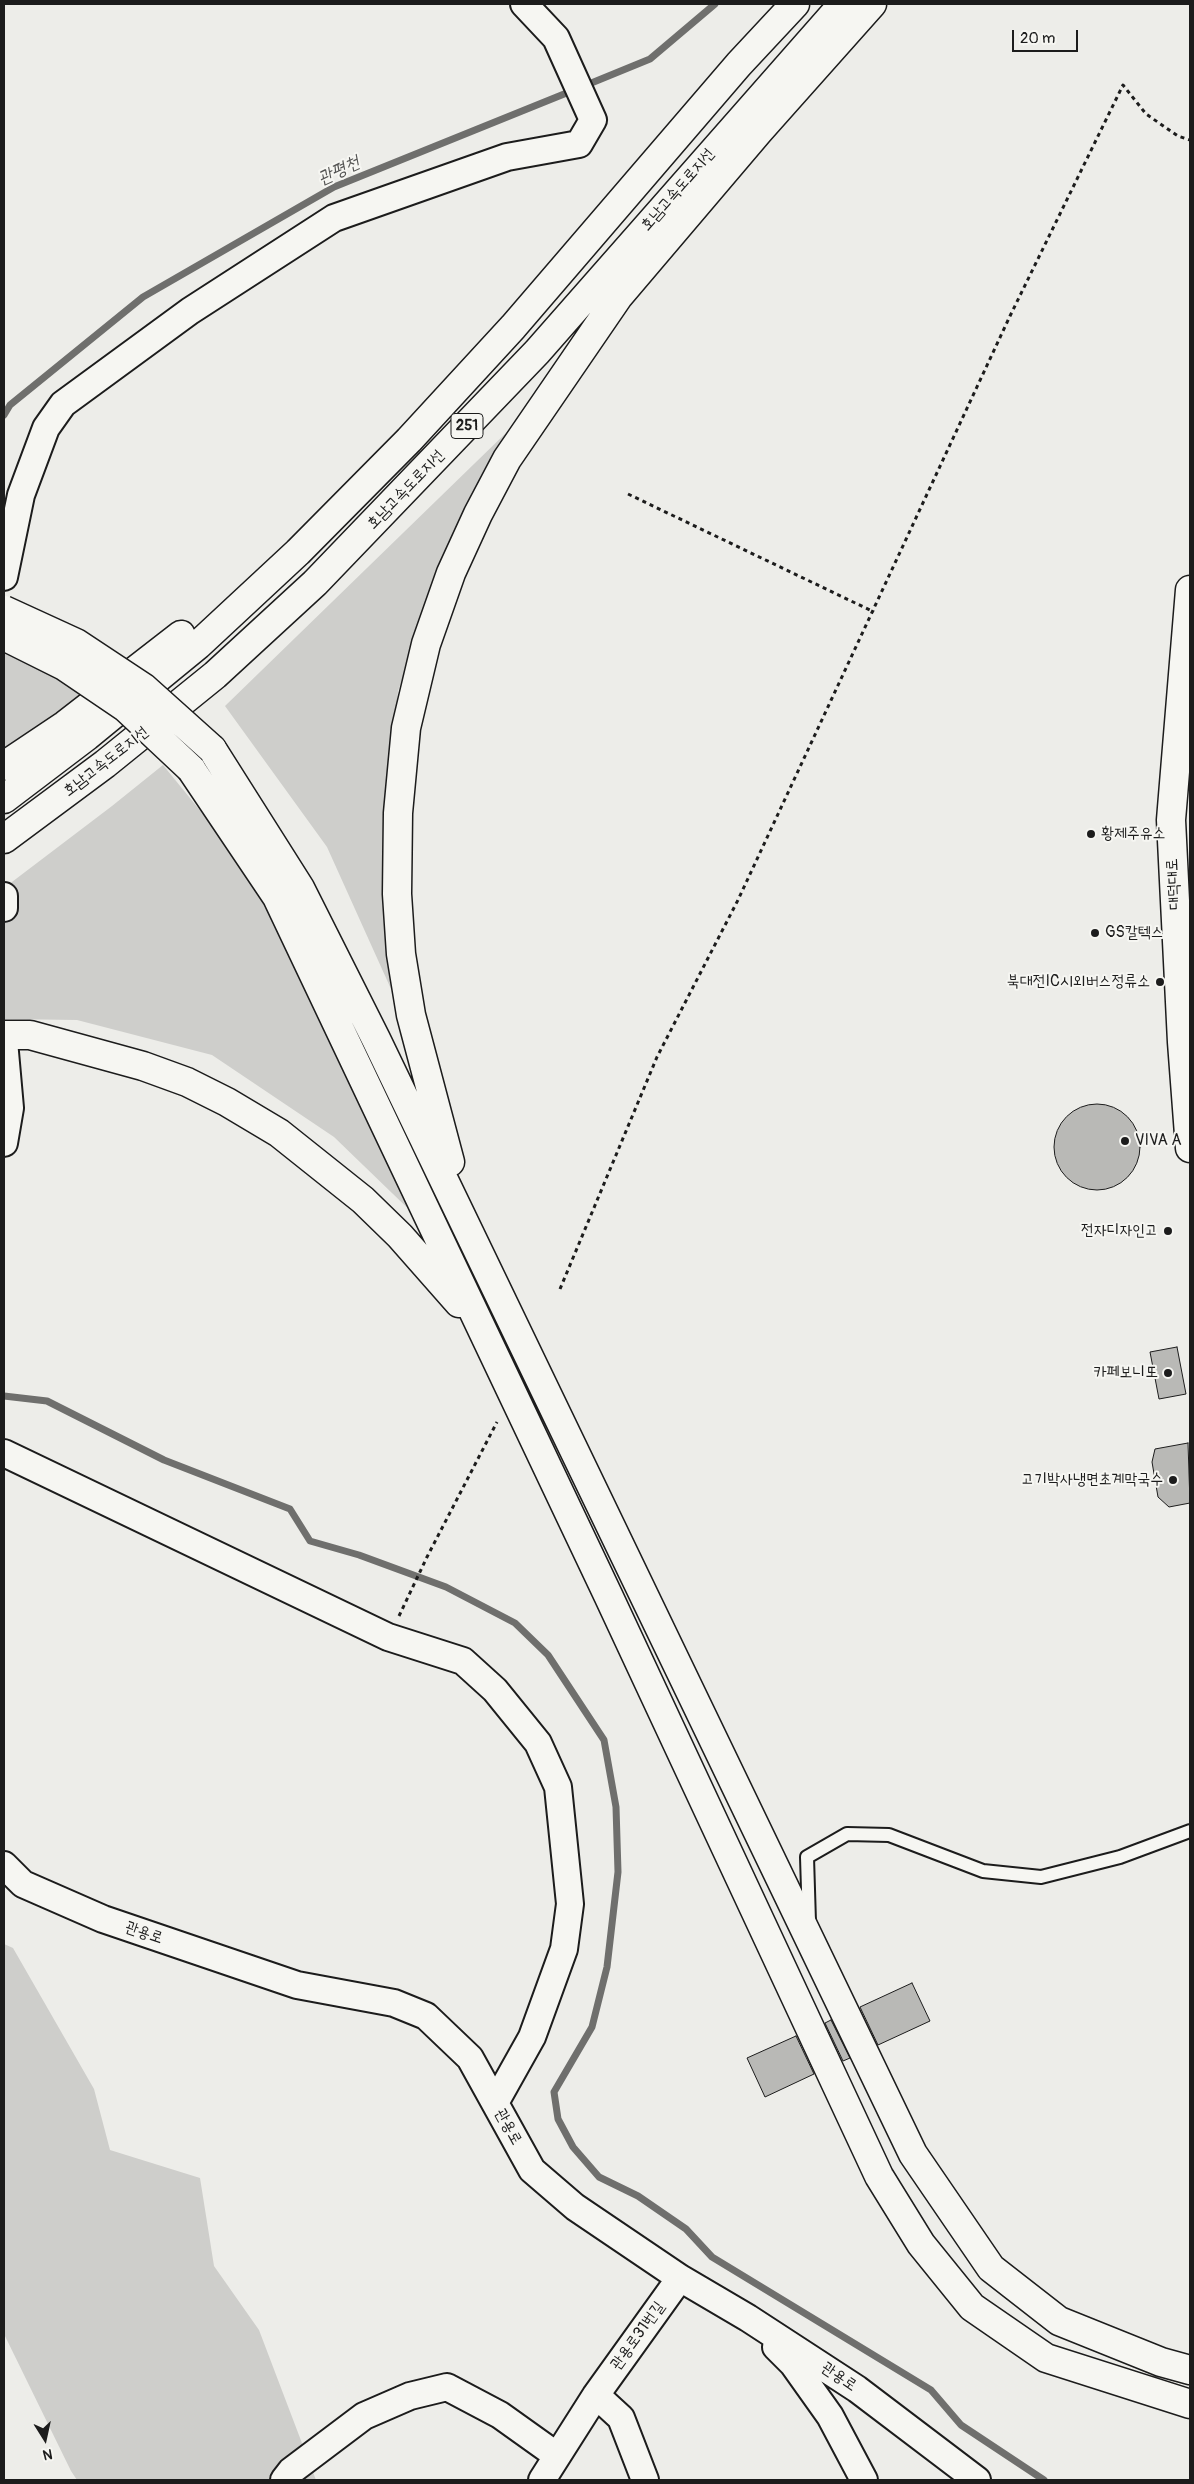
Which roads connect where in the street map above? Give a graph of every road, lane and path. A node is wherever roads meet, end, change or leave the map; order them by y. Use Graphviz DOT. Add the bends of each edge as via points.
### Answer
graph roads {
  1 [pos="524,4"];
  2 [pos="795,4"];
  3 [pos="843,4"];
  4 [pos="872,4"];
  5 [pos="1190,140"];
  6 [pos="628,494"];
  7 [pos="4,577"];
  8 [pos="1190,590"];
  9 [pos="248,599"];
  10 [pos="4,610"];
  11 [pos="874,612"];
  12 [pos="4,636"];
  13 [pos="12,760"];
  14 [pos="4,799"];
  15 [pos="4,839"];
  16 [pos="4,896"];
  17 [pos="4,908"];
  18 [pos="17,1035"];
  19 [pos="4,1042"];
  20 [pos="4,1143"];
  21 [pos="1190,1148"];
  22 [pos="483,1260"];
  23 [pos="560,1289"];
  24 [pos="499,1363"];
  25 [pos="498,1422"];
  26 [pos="4,1453"];
  27 [pos="398,1618"];
  28 [pos="1190,1831"];
  29 [pos="4,1865"];
  30 [pos="809,1937"];
  31 [pos="495,2103"];
  32 [pos="680,2278"];
  33 [pos="748,2318"];
  34 [pos="1190,2370"];
  35 [pos="857,2389"];
  36 [pos="596,2394"];
  37 [pos="1190,2404"];
  38 [pos="830,2416"];
  39 [pos="556,2455"];
  40 [pos="284,2480"];
  41 [pos="542,2480"];
  42 [pos="645,2480"];
  43 [pos="864,2480"];
  44 [pos="977,2480"];
  1 -- 7 [label="street" via="556,38 592,120 579,144 507,157 334,218 190,310 63,404 46,428 21,495"];
  2 -- 9 [label="main road, 호남고속도로지선 / 251" via="739,64 513,328 409,440"];
  3 -- 15 [label="main road, 호남고속도로지선 / 251" via="537,352 315,583 215,675 105,764"];
  4 -- 22 [label="main road" via="618,297 507,459 451,573 426,644 406,728 398,814 397,894 402,954 411,1015 433,1104 454,1178"];
  5 -- 11 [label="path" via="1178,136 1146,114 1123,85 1010,316"];
  6 -- 11 [label="path"];
  8 -- 21 [label="main road, 대덕대로" via="1171,820"];
  9 -- 13 [label="main road" via="205,617 65,725"];
  9 -- 14 [label="main road, 호남고속도로지선 / 251" via="190,651"];
  10 -- 22 [label="main road, bridge" via="76,643 144,688 212,749 300,888"];
  11 -- 23 [label="path" via="738,900 657,1057"];
  12 -- 24 [label="main road, bridge" via="64,666 126,708 190,769 277,897"];
  16 -- 17 [label="street"];
  18 -- 24 [label="main road" via="143,1066 187,1082 279,1132 363,1200 400,1236 464,1309"];
  19 -- 20 [label="street" via="10,1108"];
  22 -- 30 [label="main road"];
  24 -- 37 [label="main road" via="879,2176 921,2244 972,2307 1046,2358"];
  25 -- 27 [label="path"];
  26 -- 31 [label="street" via="388,1637 463,1661 495,1690 538,1743 558,1787 570,1904 564,1949 532,2037"];
  28 -- 30 [label="lane" via="1120,1857 1041,1877 983,1871 889,1835 847,1834 807,1856"];
  29 -- 31 [label="street, 관용로" via="23,1884 103,1919 297,1985 394,2003 426,2016 470,2058"];
  30 -- 34 [label="main road" via="913,2154 992,2268 1058,2321 1161,2362"];
  31 -- 32 [label="street, 관용로" via="532,2170 575,2207"];
  32 -- 33 [label="street, 관용로"];
  32 -- 36 [label="street, 관용로31번길"];
  33 -- 35 [label="street, 관용로"];
  33 -- 38 [label="street" via="794,2364"];
  35 -- 38 [label="street"];
  35 -- 44 [label="street, 관용로"];
  36 -- 39 [label="street, 관용로31번길"];
  36 -- 42 [label="street" via="621,2418"];
  38 -- 43 [label="street"];
  39 -- 40 [label="street" via="500,2415 447,2387 410,2396 364,2416 292,2470"];
  39 -- 41 [label="street, 관용로31번길"];
}
